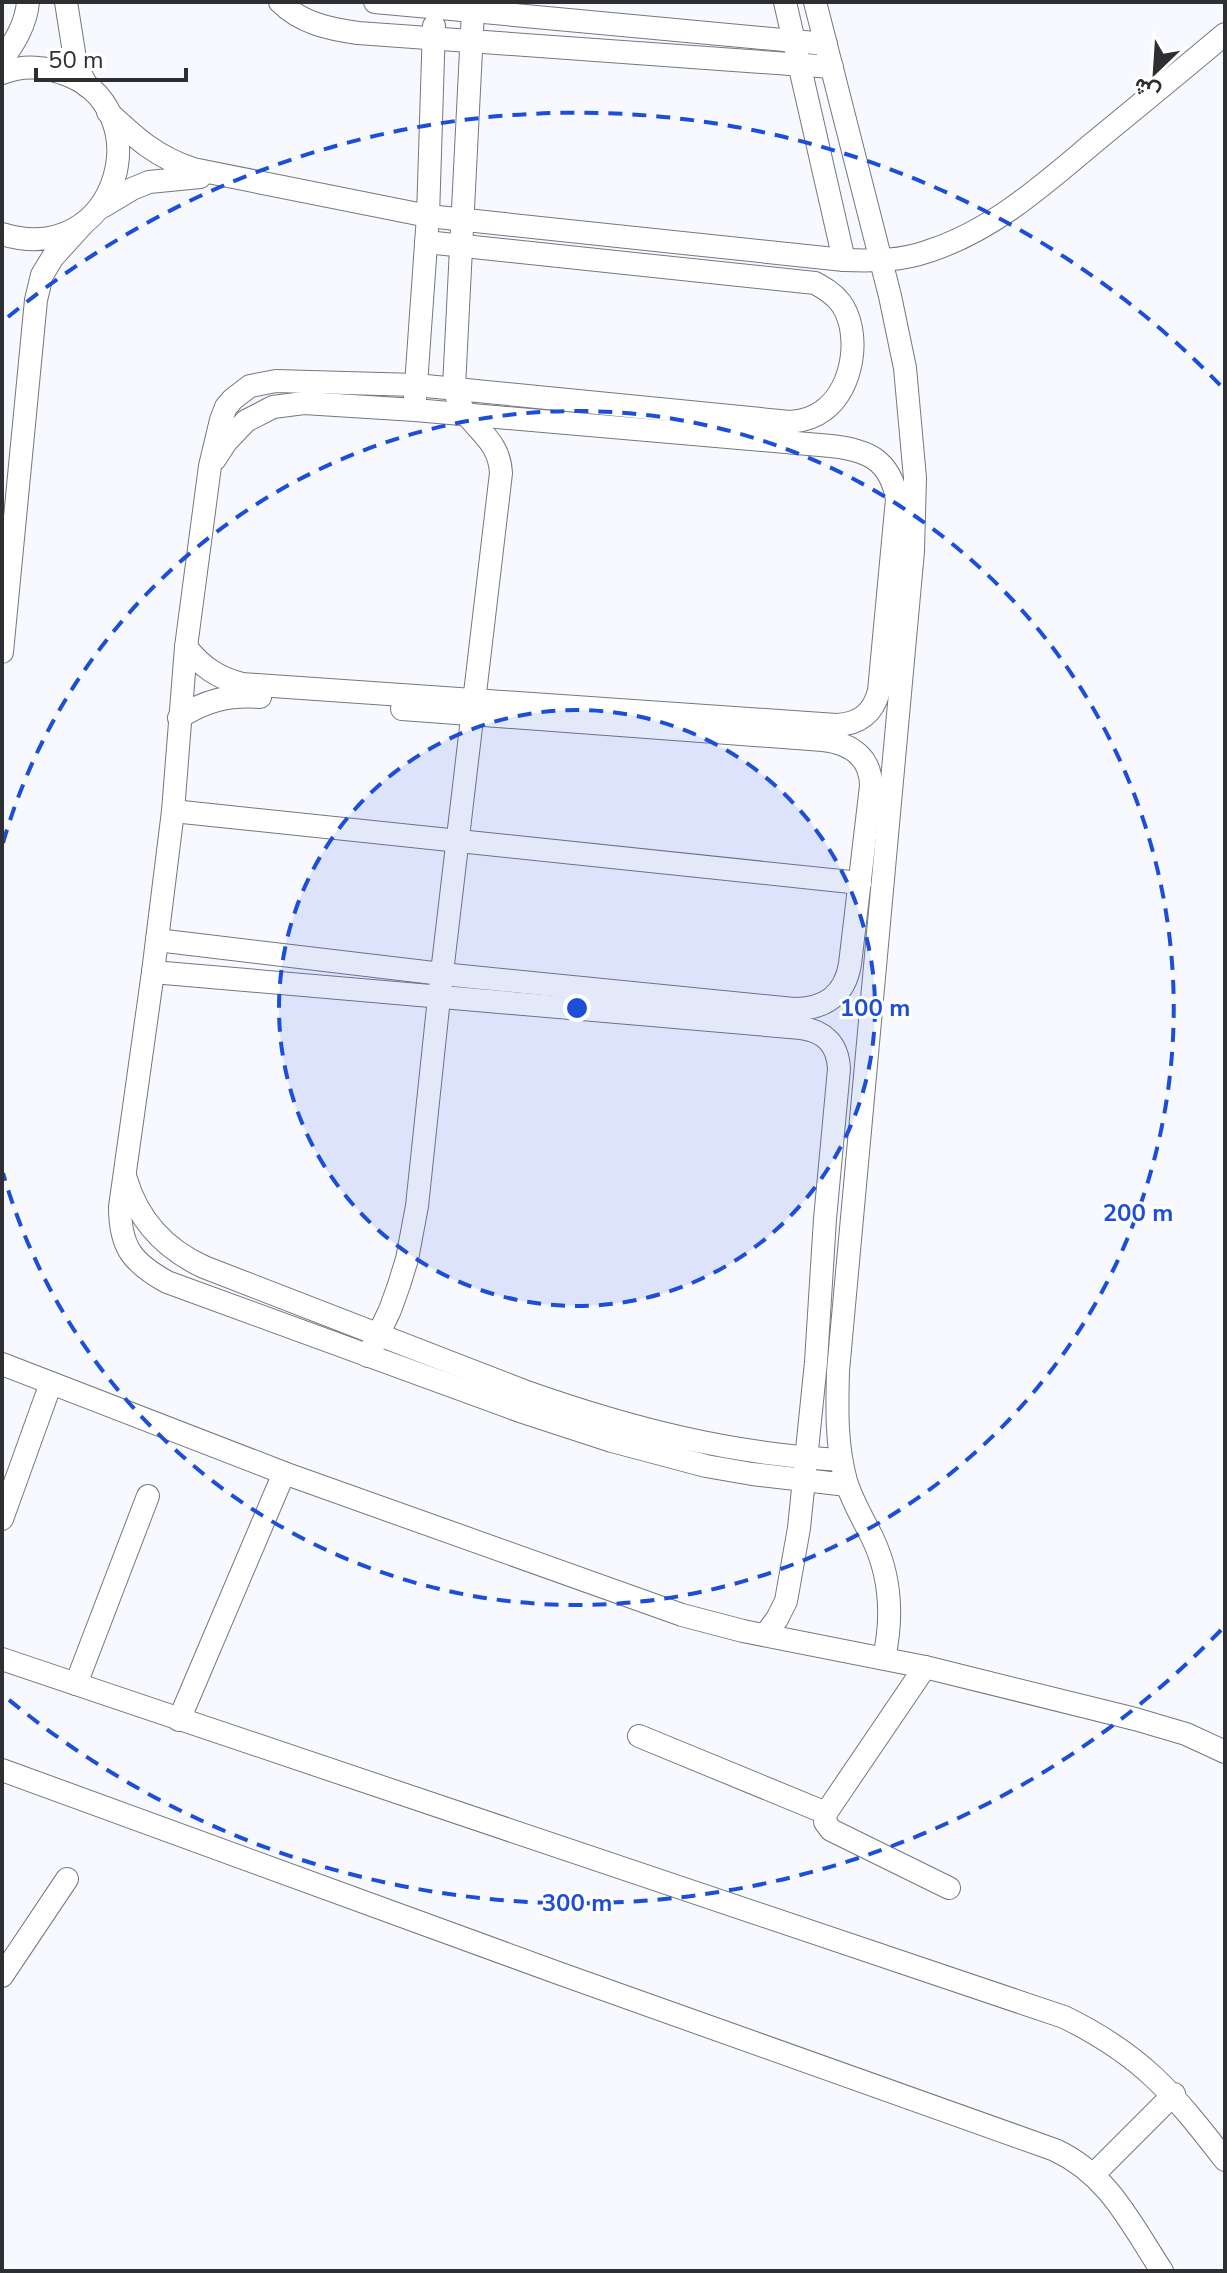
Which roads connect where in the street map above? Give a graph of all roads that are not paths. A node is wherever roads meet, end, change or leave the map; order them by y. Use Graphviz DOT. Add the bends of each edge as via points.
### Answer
graph roads {
  1 [pos="28,2"];
  2 [pos="66,2"];
  3 [pos="280,2"];
  4 [pos="375,2"];
  5 [pos="785,2"];
  6 [pos="815,2"];
  7 [pos="435,9"];
  8 [pos="473,11"];
  9 [pos="1225,34"];
  10 [pos="433,39"];
  11 [pos="472,42"];
  12 [pos="794,42"];
  13 [pos="826,44"];
  14 [pos="2,60"];
  15 [pos="798,65"];
  16 [pos="832,67"];
  17 [pos="2,73"];
  18 [pos="87,86"];
  19 [pos="108,112"];
  20 [pos="230,176"];
  21 [pos="428,216"];
  22 [pos="90,217"];
  23 [pos="463,219"];
  24 [pos="2,234"];
  25 [pos="426,242"];
  26 [pos="462,245"];
  27 [pos="844,260"];
  28 [pos="880,261"];
  29 [pos="416,385"];
  30 [pos="454,387"];
  31 [pos="415,410"];
  32 [pos="465,415"];
  33 [pos="210,466"];
  34 [pos="186,647"];
  35 [pos="2,652"];
  36 [pos="474,707"];
  37 [pos="179,718"];
  38 [pos="173,811"];
  39 [pos="458,842"];
  40 [pos="860,883"];
  41 [pos="157,940"];
  42 [pos="153,972"];
  43 [pos="442,974"];
  44 [pos="439,998"];
  45 [pos="125,1174"];
  46 [pos="379,1335"];
  47 [pos="368,1356"];
  48 [pos="2,1364"];
  49 [pos="51,1383"];
  50 [pos="841,1460"];
  51 [pos="805,1469"];
  52 [pos="284,1473"];
  53 [pos="847,1485"];
  54 [pos="148,1496"];
  55 [pos="2,1519"];
  56 [pos="765,1635"];
  57 [pos="884,1658"];
  58 [pos="2,1659"];
  59 [pos="925,1667"];
  60 [pos="76,1684"];
  61 [pos="179,1720"];
  62 [pos="639,1736"];
  63 [pos="1225,1752"];
  64 [pos="2,1770"];
  65 [pos="826,1813"];
  66 [pos="67,1879"];
  67 [pos="949,1888"];
  68 [pos="2,1976"];
  69 [pos="1174,2094"];
  70 [pos="1225,2160"];
  71 [pos="1094,2174"];
  72 [pos="1162,2271"];
  1 -- 14 [label="street" via="15,42"];
  2 -- 18 [label="street" via="76,65"];
  3 -- 10 [label="street" via="320,26"];
  4 -- 7 [label="street"];
  5 -- 12 [label="street"];
  6 -- 13 [label="street"];
  7 -- 8 [label="street"];
  7 -- 10 [label="street"];
  8 -- 11 [label="street"];
  8 -- 12 [label="street"];
  9 -- 28 [label="street" via="1002,216 928,252"];
  10 -- 11 [label="street"];
  10 -- 21 [label="street"];
  11 -- 15 [label="street"];
  11 -- 23 [label="street"];
  12 -- 13 [label="street"];
  12 -- 15 [label="street"];
  13 -- 16 [label="street"];
  15 -- 16 [label="street"];
  15 -- 27 [label="street"];
  16 -- 28 [label="street"];
  17 -- 18 [label="street" via="48,68"];
  18 -- 19 [label="street"];
  19 -- 20 [label="street" via="172,162"];
  19 -- 22 [label="street" via="117,136 118,163 112,188"];
  20 -- 21 [label="street"];
  20 -- 22 [label="street" via="149,182"];
  21 -- 23 [label="street"];
  21 -- 25 [label="street"];
  22 -- 24 [label="street" via="42,239"];
  22 -- 35 [label="street" via="53,257 36,300"];
  23 -- 26 [label="street"];
  23 -- 27 [label="street"];
  25 -- 26 [label="street"];
  25 -- 29 [label="street"];
  26 -- 30 [label="street"];
  26 -- 30 [label="street" via="815,283 841,303 851,330 851,359 836,399 815,416 790,422"];
  27 -- 28 [label="street"];
  28 -- 50 [label="street" via="910,405 914,514 840,1334"];
  29 -- 30 [label="street"];
  29 -- 31 [label="street"];
  29 -- 33 [label="street" via="296,380 250,386 226,407"];
  30 -- 32 [label="street"];
  31 -- 32 [label="street"];
  31 -- 33 [label="street" via="304,403 273,407 235,431"];
  32 -- 36 [label="street" via="494,445 501,473"];
  32 -- 36 [label="street" via="853,449 882,464 897,499 879,691 872,710 856,722"];
  33 -- 34 [label="street"];
  34 -- 36 [label="street" via="216,675 242,684"];
  34 -- 37 [label="street"];
  36 -- 37 [label="street" via="238,696 207,702"];
  36 -- 39 [label="street"];
  36 -- 40 [label="street" via="843,744 861,756 871,775"];
  37 -- 38 [label="street"];
  38 -- 39 [label="street"];
  38 -- 41 [label="street"];
  39 -- 40 [label="street"];
  39 -- 43 [label="street"];
  40 -- 43 [label="street" via="848,975 837,995 817,1007 794,1009"];
  41 -- 42 [label="street"];
  41 -- 43 [label="street"];
  42 -- 44 [label="street"];
  42 -- 45 [label="street"];
  43 -- 44 [label="street"];
  44 -- 46 [label="street" via="415,1219 399,1285"];
  44 -- 51 [label="street" via="812,1029 829,1040 839,1069"];
  45 -- 46 [label="street" via="153,1231 189,1260"];
  45 -- 47 [label="street" via="120,1227 135,1261 150,1273"];
  46 -- 47 [label="street"];
  46 -- 51 [label="street" via="616,1421"];
  47 -- 51 [label="street" via="647,1451 737,1471"];
  48 -- 49 [label="street"];
  49 -- 52 [label="street"];
  49 -- 55 [label="street"];
  50 -- 51 [label="street"];
  50 -- 53 [label="street"];
  51 -- 53 [label="street"];
  51 -- 56 [label="street" via="786,1601"];
  52 -- 56 [label="street" via="682,1615"];
  52 -- 61 [label="street"];
  53 -- 57 [label="street" via="885,1570 890,1622"];
  54 -- 60 [label="street"];
  56 -- 57 [label="street"];
  57 -- 59 [label="street"];
  58 -- 60 [label="street"];
  59 -- 63 [label="street" via="1161,1726"];
  59 -- 65 [label="street"];
  60 -- 61 [label="street"];
  61 -- 69 [label="street" via="1064,2017 1112,2042"];
  62 -- 65 [label="street"];
  64 -- 71 [label="street" via="1055,2150"];
  65 -- 67 [label="street" via="831,1830"];
  66 -- 68 [label="street"];
  69 -- 70 [label="street"];
  69 -- 71 [label="street"];
  71 -- 72 [label="street"];
}
